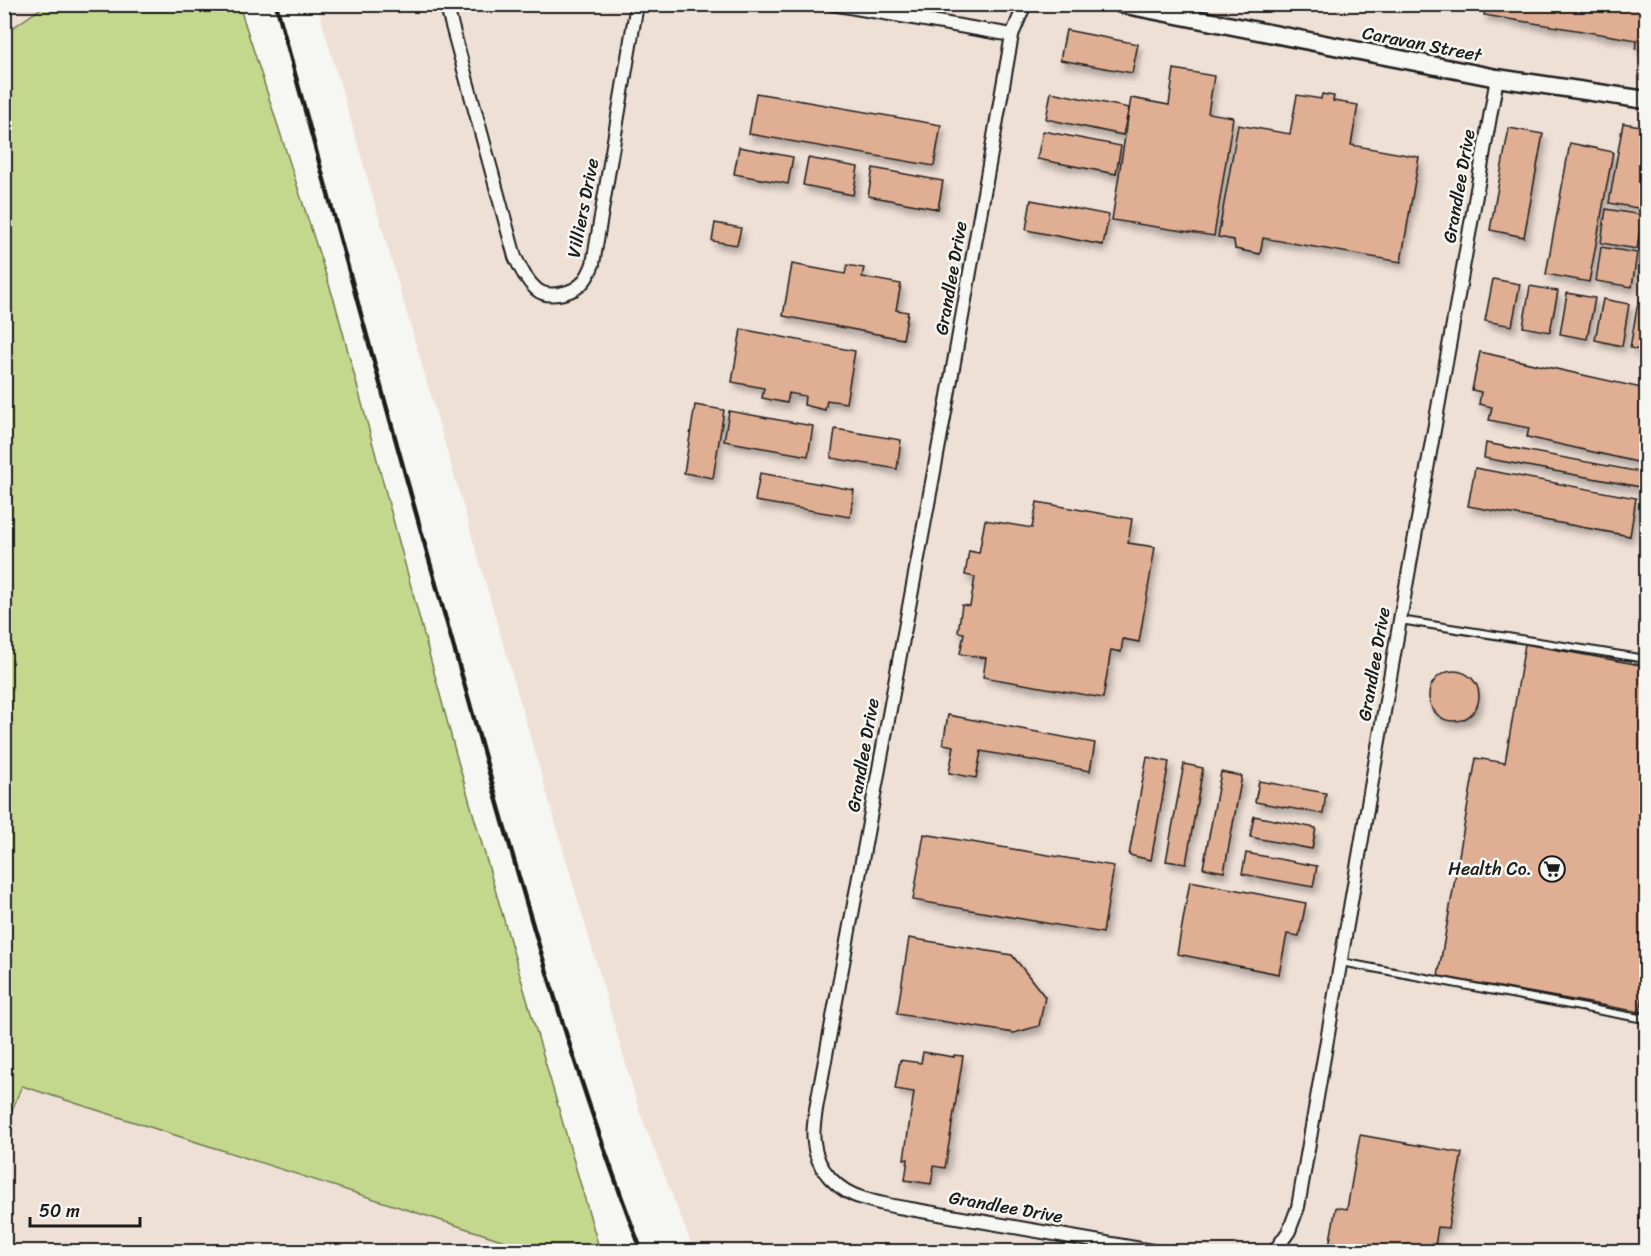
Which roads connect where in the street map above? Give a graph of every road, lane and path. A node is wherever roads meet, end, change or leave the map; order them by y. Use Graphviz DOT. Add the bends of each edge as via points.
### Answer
graph roads {
  1 [pos="446,4"];
  2 [pos="637,4"];
  3 [pos="832,4"];
  4 [pos="1025,4"];
  5 [pos="1120,4"];
  6 [pos="1012,35"];
  7 [pos="1497,78"];
  8 [pos="1647,100"];
  9 [pos="1400,620"];
  10 [pos="1647,659"];
  11 [pos="1340,962"];
  12 [pos="1647,1014"];
  13 [pos="1158,1251"];
  14 [pos="1274,1251"];
  1 -- 2 [label="street, Villiers Drive" via="515,257 524,276 538,291 550,294 568,292 584,282 593,264"];
  3 -- 6 [label="street"];
  4 -- 6 [label="street, Grandlee Drive"];
  5 -- 7 [label="street, Caravan Street"];
  6 -- 13 [label="street, Grandlee Drive" via="813,1140 826,1174 862,1199"];
  7 -- 8 [label="street, Caravan Street"];
  7 -- 9 [label="street, Grandlee Drive"];
  9 -- 10 [label="lane"];
  9 -- 11 [label="street, Grandlee Drive"];
  11 -- 12 [label="lane" via="1639,1018"];
  11 -- 14 [label="street, Grandlee Drive" via="1298,1207 1289,1231"];
}
